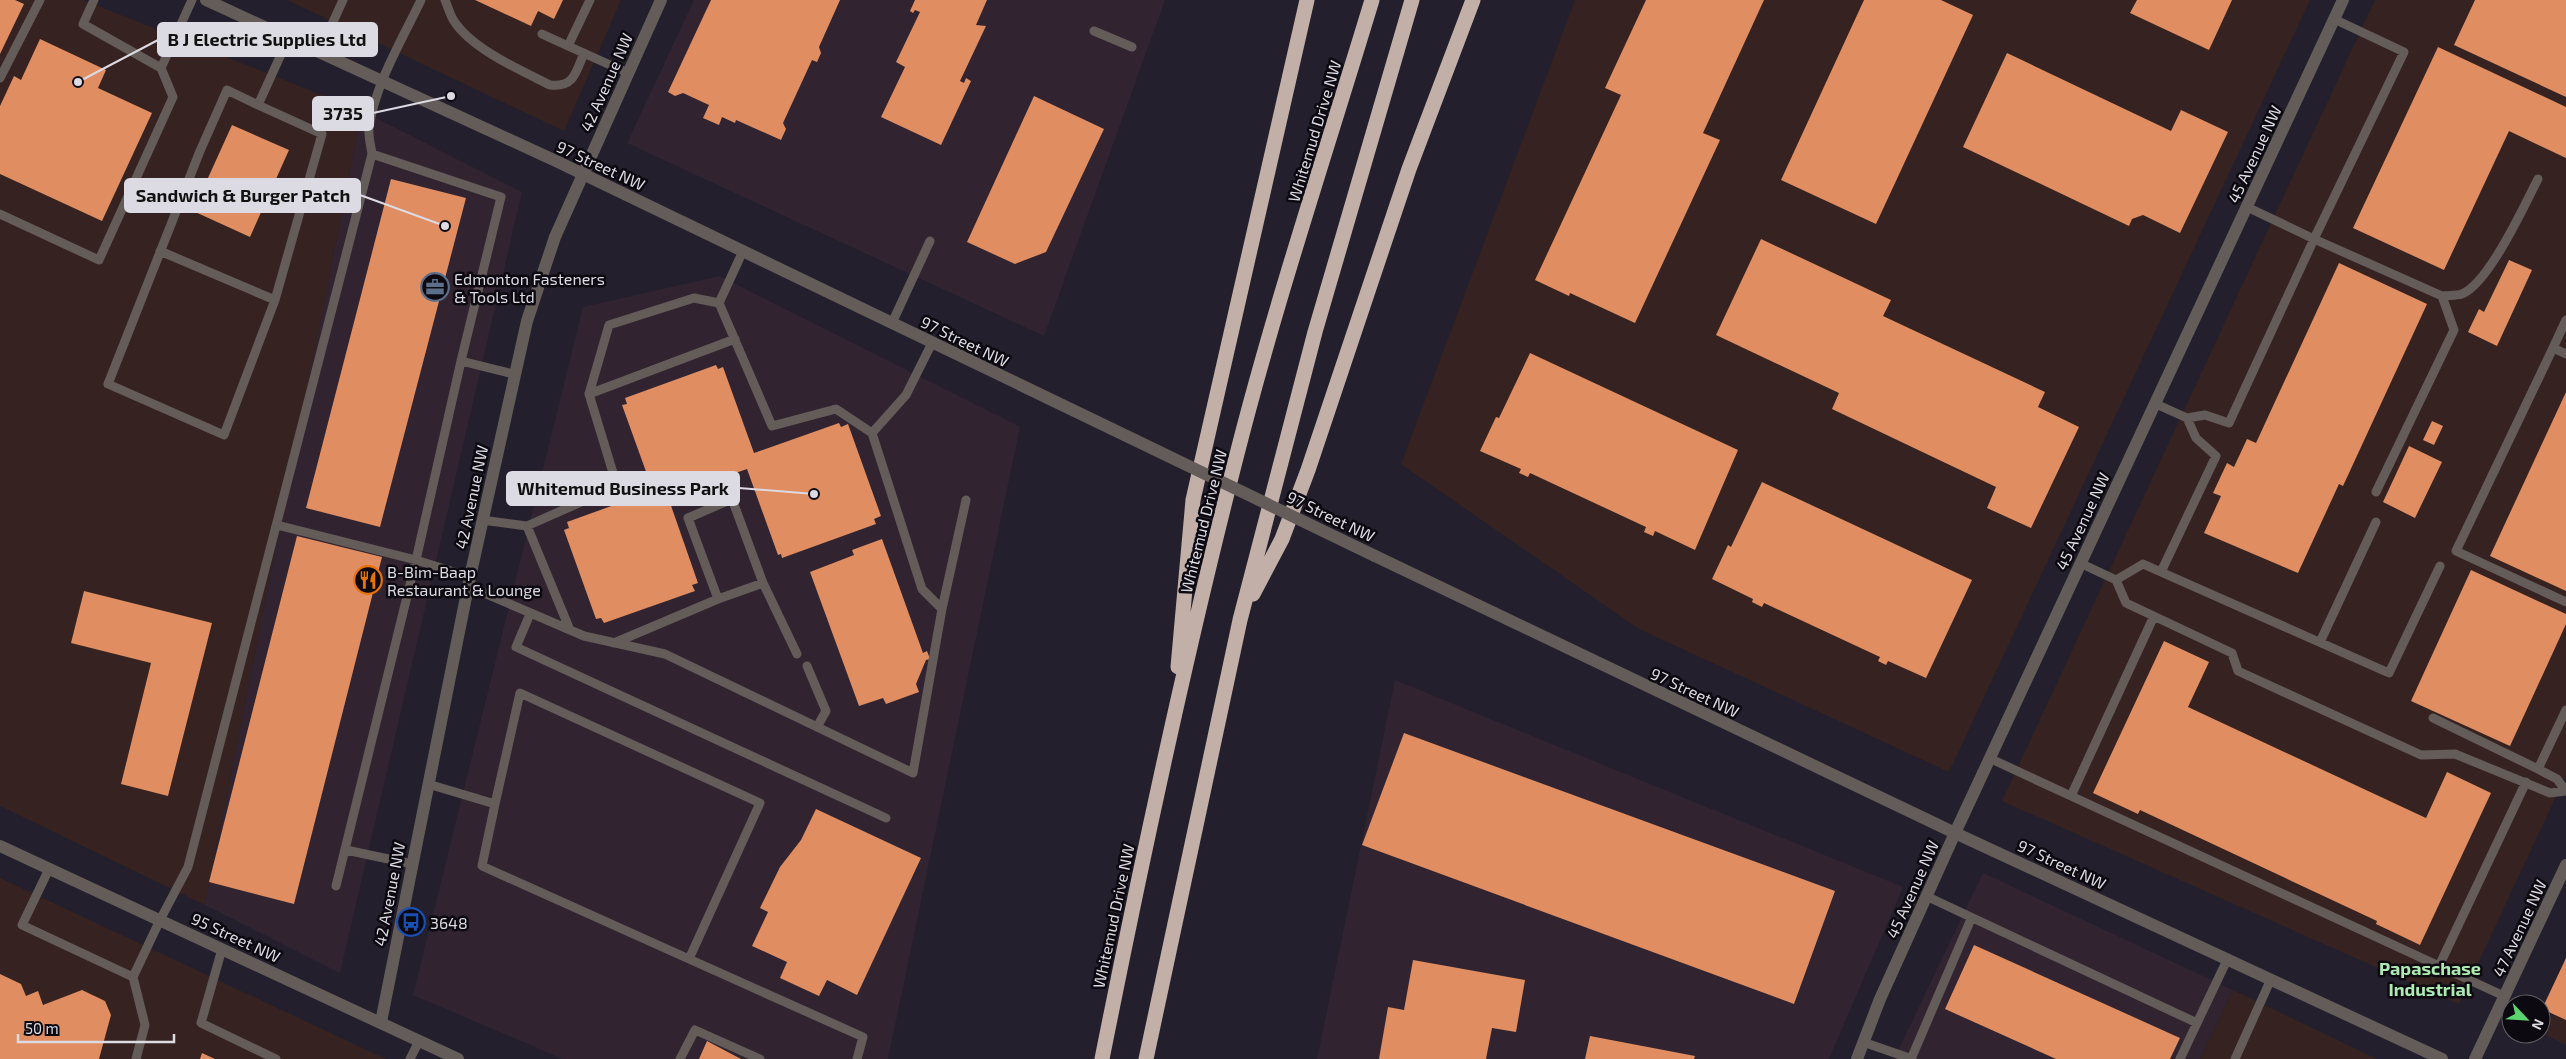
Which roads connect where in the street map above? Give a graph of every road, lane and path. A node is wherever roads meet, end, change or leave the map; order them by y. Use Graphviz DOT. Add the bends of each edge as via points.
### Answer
graph roads {
  1 [pos="40,0"];
  2 [pos="94,0"];
  3 [pos="192,0"];
  4 [pos="206,0"];
  5 [pos="343,0"];
  6 [pos="420,0"];
  7 [pos="445,0"];
  8 [pos="590,0"];
  9 [pos="661,0"];
  10 [pos="1307,0"];
  11 [pos="1372,0"];
  12 [pos="1412,0"];
  13 [pos="1473,0"];
  14 [pos="2343,0"];
  15 [pos="2334,19"];
  16 [pos="1094,31"];
  17 [pos="542,34"];
  18 [pos="288,39"];
  19 [pos="568,46"];
  20 [pos="1132,47"];
  21 [pos="319,53"];
  22 [pos="584,53"];
  23 [pos="161,68"];
  24 [pos="628,73"];
  25 [pos="0,78"];
  26 [pos="382,82"];
  27 [pos="258,105"];
  28 [pos="372,154"];
  29 [pos="582,174"];
  30 [pos="2538,179"];
  31 [pos="2247,207"];
  32 [pos="0,214"];
  33 [pos="2314,239"];
  34 [pos="930,241"];
  35 [pos="160,251"];
  36 [pos="743,251"];
  37 [pos="2442,296"];
  38 [pos="275,300"];
  39 [pos="719,302"];
  40 [pos="2566,320"];
  41 [pos="892,324"];
  42 [pos="735,339"];
  43 [pos="932,343"];
  44 [pos="2553,348"];
  45 [pos="2566,354"];
  46 [pos="461,361"];
  47 [pos="514,374"];
  48 [pos="589,394"];
  49 [pos="2156,404"];
  50 [pos="2186,418"];
  51 [pos="872,434"];
  52 [pos="2376,492"];
  53 [pos="966,500"];
  54 [pos="482,520"];
  55 [pos="2376,522"];
  56 [pos="276,525"];
  57 [pos="527,526"];
  58 [pos="416,560"];
  59 [pos="2080,563"];
  60 [pos="2440,566"];
  61 [pos="2161,572"];
  62 [pos="2116,580"];
  63 [pos="469,582"];
  64 [pos="763,582"];
  65 [pos="718,599"];
  66 [pos="2566,602"];
  67 [pos="942,609"];
  68 [pos="530,614"];
  69 [pos="2154,616"];
  70 [pos="1240,620"];
  71 [pos="570,630"];
  72 [pos="2320,642"];
  73 [pos="614,643"];
  74 [pos="797,654"];
  75 [pos="807,666"];
  76 [pos="2566,710"];
  77 [pos="2433,718"];
  78 [pos="1172,723"];
  79 [pos="817,727"];
  80 [pos="1989,758"];
  81 [pos="2538,769"];
  82 [pos="2526,782"];
  83 [pos="428,784"];
  84 [pos="2566,791"];
  85 [pos="2071,796"];
  86 [pos="495,804"];
  87 [pos="886,818"];
  88 [pos="1955,832"];
  89 [pos="0,846"];
  90 [pos="346,850"];
  91 [pos="412,864"];
  92 [pos="2566,865"];
  93 [pos="49,869"];
  94 [pos="336,886"];
  95 [pos="1926,896"];
  96 [pos="1971,919"];
  97 [pos="160,920"];
  98 [pos="222,949"];
  99 [pos="2228,958"];
  100 [pos="689,959"];
  101 [pos="2439,966"];
  102 [pos="133,977"];
  103 [pos="2271,979"];
  104 [pos="2505,994"];
  105 [pos="2501,995"];
  106 [pos="2501,1003"];
  107 [pos="381,1022"];
  108 [pos="2197,1023"];
  109 [pos="419,1041"];
  110 [pos="1863,1042"];
  111 [pos="2238,1058"];
  112 [pos="136,1059"];
  113 [pos="276,1059"];
  114 [pos="410,1059"];
  115 [pos="458,1059"];
  116 [pos="680,1059"];
  117 [pos="760,1059"];
  118 [pos="857,1059"];
  119 [pos="1102,1059"];
  120 [pos="1146,1059"];
  121 [pos="1857,1059"];
  122 [pos="1911,1059"];
  123 [pos="2180,1059"];
  124 [pos="2442,1059"];
  125 [pos="2475,1059"];
  1 -- 25 [label="lane"];
  2 -- 23 [label="lane" via="83,24"];
  3 -- 23 [label="lane"];
  4 -- 18 [label="street, 97 Street NW"];
  5 -- 21 [label="lane"];
  6 -- 26 [label="lane"];
  7 -- 22 [label="lane" via="453,20 464,34 550,85 561,86 572,80"];
  8 -- 19 [label="lane"];
  9 -- 24 [label="street, 42 Avenue NW"];
  10 -- 78 [label="highway" via="1193,500"];
  11 -- 78 [label="highway, Whitemud Drive NW" via="1236,456"];
  12 -- 70 [label="highway" via="1318,322"];
  13 -- 70 [label="highway" via="1409,169 1308,470 1282,539"];
  14 -- 15 [label="street, 45 Avenue NW"];
  15 -- 31 [label="street, 45 Avenue NW"];
  15 -- 33 [label="lane" via="2404,52"];
  16 -- 20 [label="lane"];
  17 -- 19 [label="lane"];
  18 -- 21 [label="street, 97 Street NW"];
  18 -- 27 [label="lane"];
  19 -- 22 [label="lane"];
  21 -- 26 [label="street, 97 Street NW"];
  22 -- 24 [label="lane"];
  23 -- 32 [label="lane" via="173,97 99,260"];
  24 -- 29 [label="street, 42 Avenue NW"];
  26 -- 28 [label="lane" via="368,129"];
  26 -- 29 [label="street, 97 Street NW"];
  27 -- 35 [label="lane" via="227,90"];
  27 -- 38 [label="lane" via="322,134"];
  28 -- 46 [label="lane" via="501,198"];
  28 -- 56 [label="lane"];
  29 -- 36 [label="street, 97 Street NW"];
  29 -- 47 [label="street, 42 Avenue NW" via="536,289"];
  30 -- 37 [label="lane" via="2493,262 2477,283 2462,294"];
  31 -- 33 [label="lane"];
  31 -- 49 [label="street, 45 Avenue NW"];
  33 -- 37 [label="lane"];
  33 -- 50 [label="lane" via="2229,423 2206,415"];
  34 -- 41 [label="lane"];
  35 -- 38 [label="lane"];
  35 -- 38 [label="lane" via="108,384 224,435"];
  36 -- 39 [label="lane"];
  36 -- 41 [label="street, 97 Street NW"];
  37 -- 52 [label="lane" via="2454,330"];
  39 -- 42 [label="lane"];
  39 -- 48 [label="lane" via="694,298 609,325"];
  40 -- 44 [label="lane"];
  41 -- 43 [label="street, 97 Street NW"];
  42 -- 48 [label="lane"];
  42 -- 51 [label="lane" via="772,426 836,409"];
  43 -- 51 [label="lane" via="906,395"];
  43 -- 88 [label="street, 97 Street NW, bridge"];
  44 -- 45 [label="lane"];
  44 -- 66 [label="lane" via="2456,551"];
  46 -- 47 [label="lane"];
  46 -- 58 [label="lane"];
  47 -- 54 [label="street, 42 Avenue NW"];
  48 -- 57 [label="lane" via="617,486"];
  49 -- 50 [label="lane"];
  49 -- 59 [label="street, 45 Avenue NW"];
  50 -- 61 [label="lane" via="2196,438 2216,456"];
  51 -- 67 [label="lane" via="922,588"];
  53 -- 67 [label="lane"];
  54 -- 57 [label="lane"];
  54 -- 63 [label="street, 42 Avenue NW"];
  55 -- 72 [label="lane"];
  56 -- 58 [label="lane"];
  56 -- 97 [label="lane" via="188,867"];
  57 -- 71 [label="lane"];
  58 -- 63 [label="lane"];
  58 -- 90 [label="lane"];
  59 -- 62 [label="lane"];
  59 -- 80 [label="street, 45 Avenue NW"];
  60 -- 72 [label="lane" via="2389,673"];
  61 -- 62 [label="lane" via="2143,564"];
  61 -- 72 [label="lane"];
  62 -- 69 [label="lane" via="2126,603"];
  63 -- 68 [label="lane"];
  63 -- 83 [label="street, 42 Avenue NW"];
  64 -- 65 [label="lane"];
  64 -- 65 [label="lane" via="732,499 688,518"];
  64 -- 74 [label="lane"];
  65 -- 73 [label="lane"];
  67 -- 79 [label="lane" via="913,773"];
  68 -- 71 [label="lane"];
  68 -- 87 [label="lane" via="516,647"];
  69 -- 82 [label="lane" via="2232,653 2238,671 2421,754 2455,754"];
  69 -- 85 [label="lane"];
  70 -- 120 [label="highway"];
  71 -- 73 [label="lane"];
  73 -- 79 [label="lane" via="665,654"];
  75 -- 79 [label="lane" via="826,710"];
  76 -- 81 [label="lane"];
  77 -- 81 [label="lane"];
  78 -- 119 [label="highway, Whitemud Drive NW"];
  80 -- 85 [label="lane"];
  80 -- 88 [label="street, 45 Avenue NW"];
  81 -- 84 [label="lane" via="2557,779"];
  82 -- 84 [label="lane" via="2550,793"];
  82 -- 101 [label="lane"];
  83 -- 86 [label="lane"];
  83 -- 91 [label="street, 42 Avenue NW"];
  85 -- 101 [label="lane"];
  86 -- 100 [label="lane" via="482,866"];
  86 -- 100 [label="lane" via="520,693 760,803"];
  88 -- 95 [label="street, 45 Avenue NW"];
  88 -- 99 [label="street, 97 Street NW"];
  89 -- 93 [label="street, 95 Street NW"];
  90 -- 91 [label="lane"];
  90 -- 94 [label="lane"];
  91 -- 107 [label="street, 42 Avenue NW"];
  92 -- 104 [label="street, 47 Avenue NW"];
  93 -- 97 [label="street, 95 Street NW"];
  93 -- 102 [label="lane" via="22,925"];
  95 -- 96 [label="lane"];
  95 -- 110 [label="street, 45 Avenue NW"];
  96 -- 108 [label="lane"];
  96 -- 122 [label="lane"];
  97 -- 98 [label="street, 95 Street NW"];
  97 -- 102 [label="lane"];
  98 -- 107 [label="street, 95 Street NW"];
  98 -- 113 [label="lane" via="201,1023"];
  99 -- 103 [label="street, 97 Street NW"];
  99 -- 108 [label="lane"];
  100 -- 118 [label="lane" via="863,1037"];
  101 -- 105 [label="lane"];
  102 -- 112 [label="lane" via="145,1025"];
  103 -- 111 [label="lane"];
  103 -- 124 [label="street, 97 Street NW"];
  106 -- 125 [label="street, 47 Avenue NW"];
  107 -- 109 [label="street, 95 Street NW"];
  108 -- 123 [label="lane"];
  109 -- 114 [label="lane"];
  109 -- 115 [label="street, 95 Street NW"];
  110 -- 121 [label="street, 45 Avenue NW"];
  110 -- 122 [label="lane"];
  116 -- 117 [label="lane" via="694,1030"];
}
